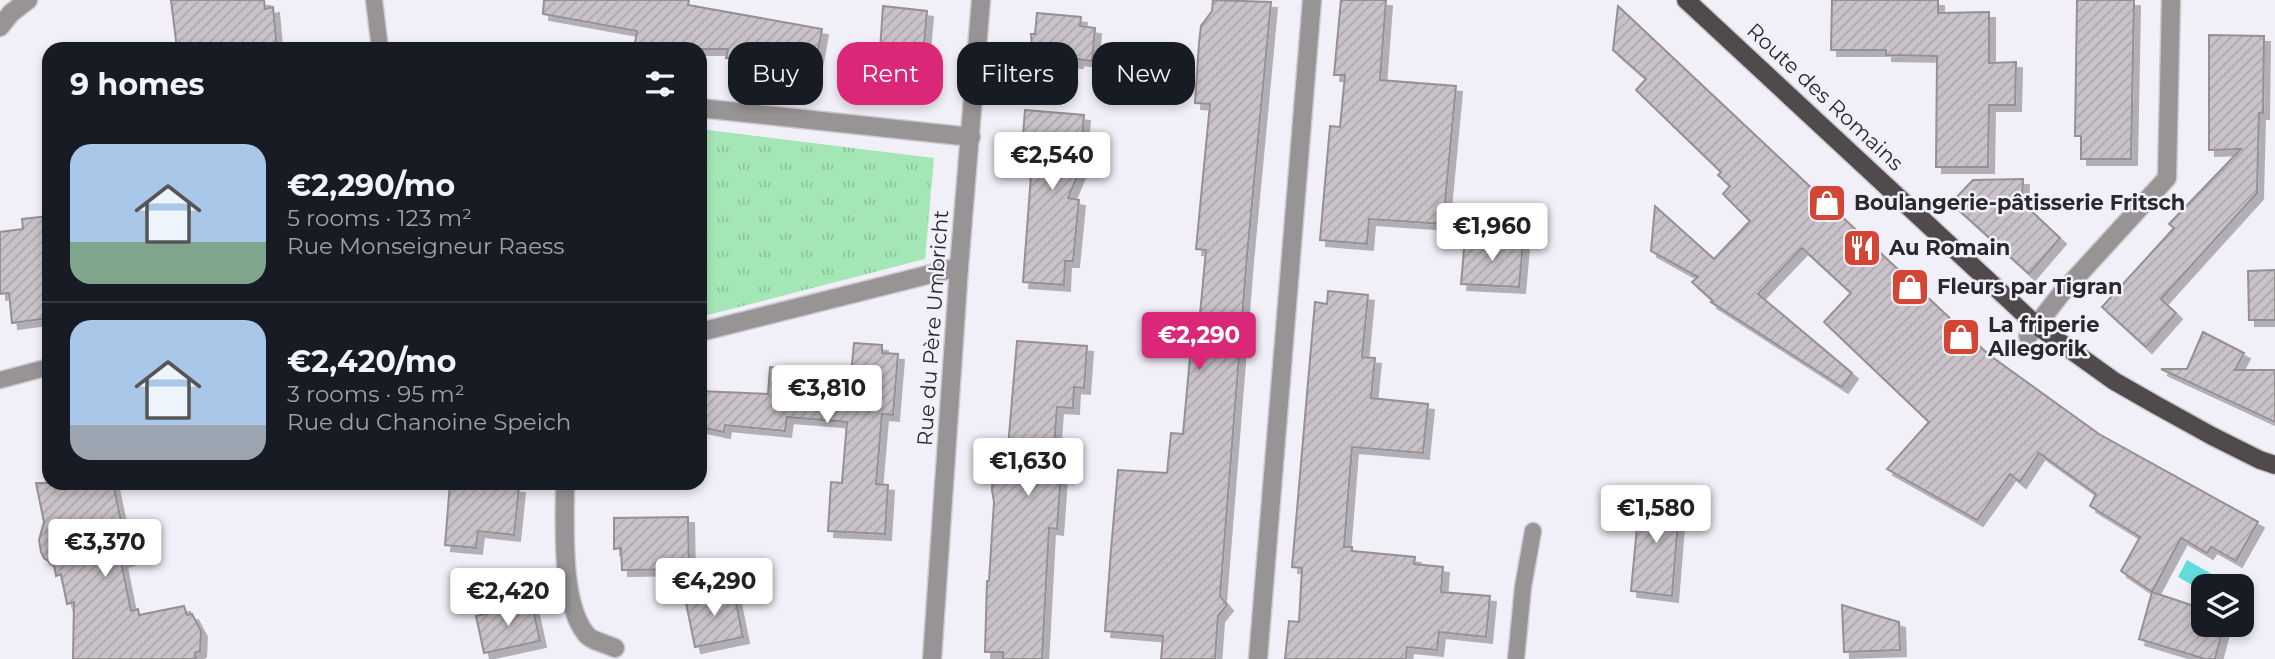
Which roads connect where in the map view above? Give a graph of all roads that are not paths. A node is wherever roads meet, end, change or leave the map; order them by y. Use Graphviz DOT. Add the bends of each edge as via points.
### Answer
graph roads {
  1 [pos="29,0"];
  2 [pos="374,0"];
  3 [pos="981,0"];
  4 [pos="1312,0"];
  5 [pos="1686,0"];
  6 [pos="2171,0"];
  7 [pos="0,27"];
  8 [pos="379,42"];
  9 [pos="707,109"];
  10 [pos="971,136"];
  11 [pos="959,267"];
  12 [pos="707,330"];
  13 [pos="2032,331"];
  14 [pos="42,369"];
  15 [pos="0,380"];
  16 [pos="2275,465"];
  17 [pos="565,490"];
  18 [pos="1533,531"];
  19 [pos="615,648"];
  20 [pos="932,659"];
  21 [pos="1258,659"];
  22 [pos="1516,659"];
  1 -- 7 [label="street"];
  2 -- 8 [label="lane"];
  3 -- 10 [label="street, Rue du Père Umbricht"];
  4 -- 21 [label="street"];
  5 -- 13 [label="main road, Route des Romains"];
  6 -- 13 [label="street" via="2167,178"];
  9 -- 10 [label="street"];
  10 -- 11 [label="street, Rue du Père Umbricht"];
  11 -- 12 [label="street"];
  11 -- 20 [label="street, Rue du Père Umbricht"];
  13 -- 16 [label="main road, Route des Romains" via="2212,436"];
  14 -- 15 [label="lane"];
  17 -- 19 [label="street" via="567,581 576,616 587,636"];
  18 -- 22 [label="lane"];
}
